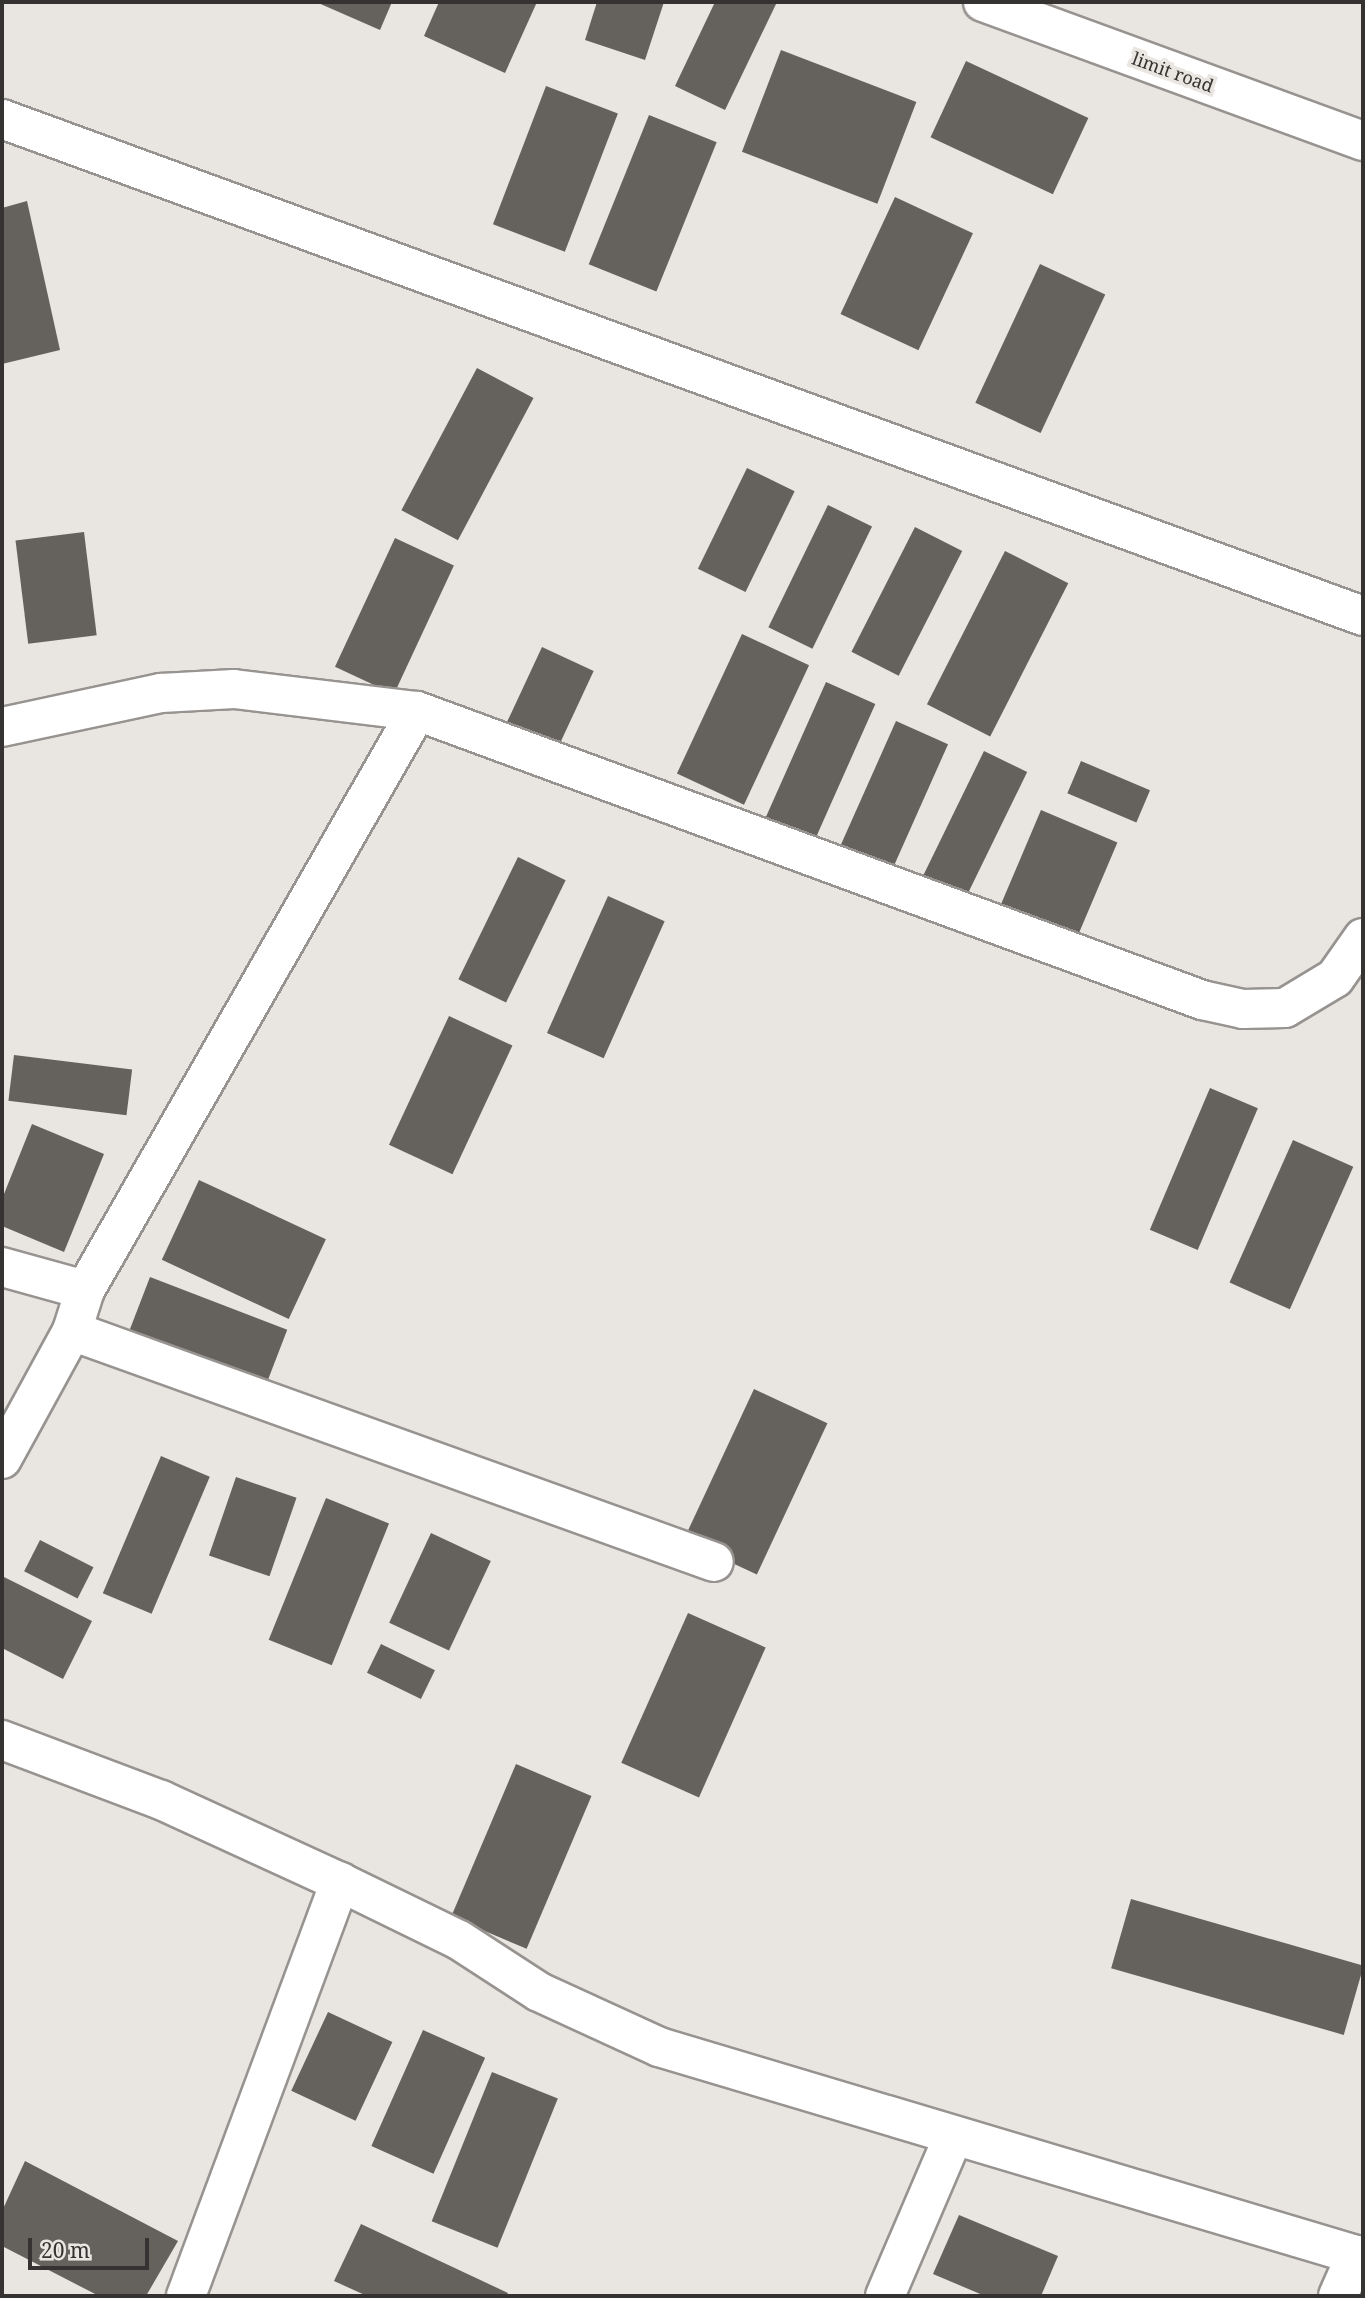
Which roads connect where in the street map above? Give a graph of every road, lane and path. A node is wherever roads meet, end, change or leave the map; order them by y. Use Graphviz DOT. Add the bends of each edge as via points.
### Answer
graph roads {
  1 [pos="983,2"];
  2 [pos="2,119"];
  3 [pos="1363,141"];
  4 [pos="1363,616"];
  5 [pos="417,711"];
  6 [pos="2,727"];
  7 [pos="1363,938"];
  8 [pos="2,1267"];
  9 [pos="85,1290"];
  10 [pos="72,1331"];
  11 [pos="2,1459"];
  12 [pos="714,1562"];
  13 [pos="2,1740"];
  14 [pos="340,1882"];
  15 [pos="953,2137"];
  16 [pos="1359,2256"];
  17 [pos="186,2296"];
  18 [pos="885,2296"];
  19 [pos="1338,2296"];
  1 -- 3 [label="street, limit road"];
  2 -- 4 [label="street"];
  5 -- 6 [label="street" via="234,689 161,693"];
  5 -- 7 [label="street" via="1202,1000 1243,1009 1285,1007 1335,978"];
  5 -- 9 [label="street"];
  8 -- 9 [label="street"];
  9 -- 10 [label="street"];
  10 -- 11 [label="street"];
  10 -- 12 [label="street"];
  13 -- 14 [label="street" via="161,1800"];
  14 -- 15 [label="street" via="459,1940 539,1992 659,2047"];
  14 -- 17 [label="street"];
  15 -- 16 [label="street"];
  15 -- 18 [label="street"];
  16 -- 19 [label="street"];
}
